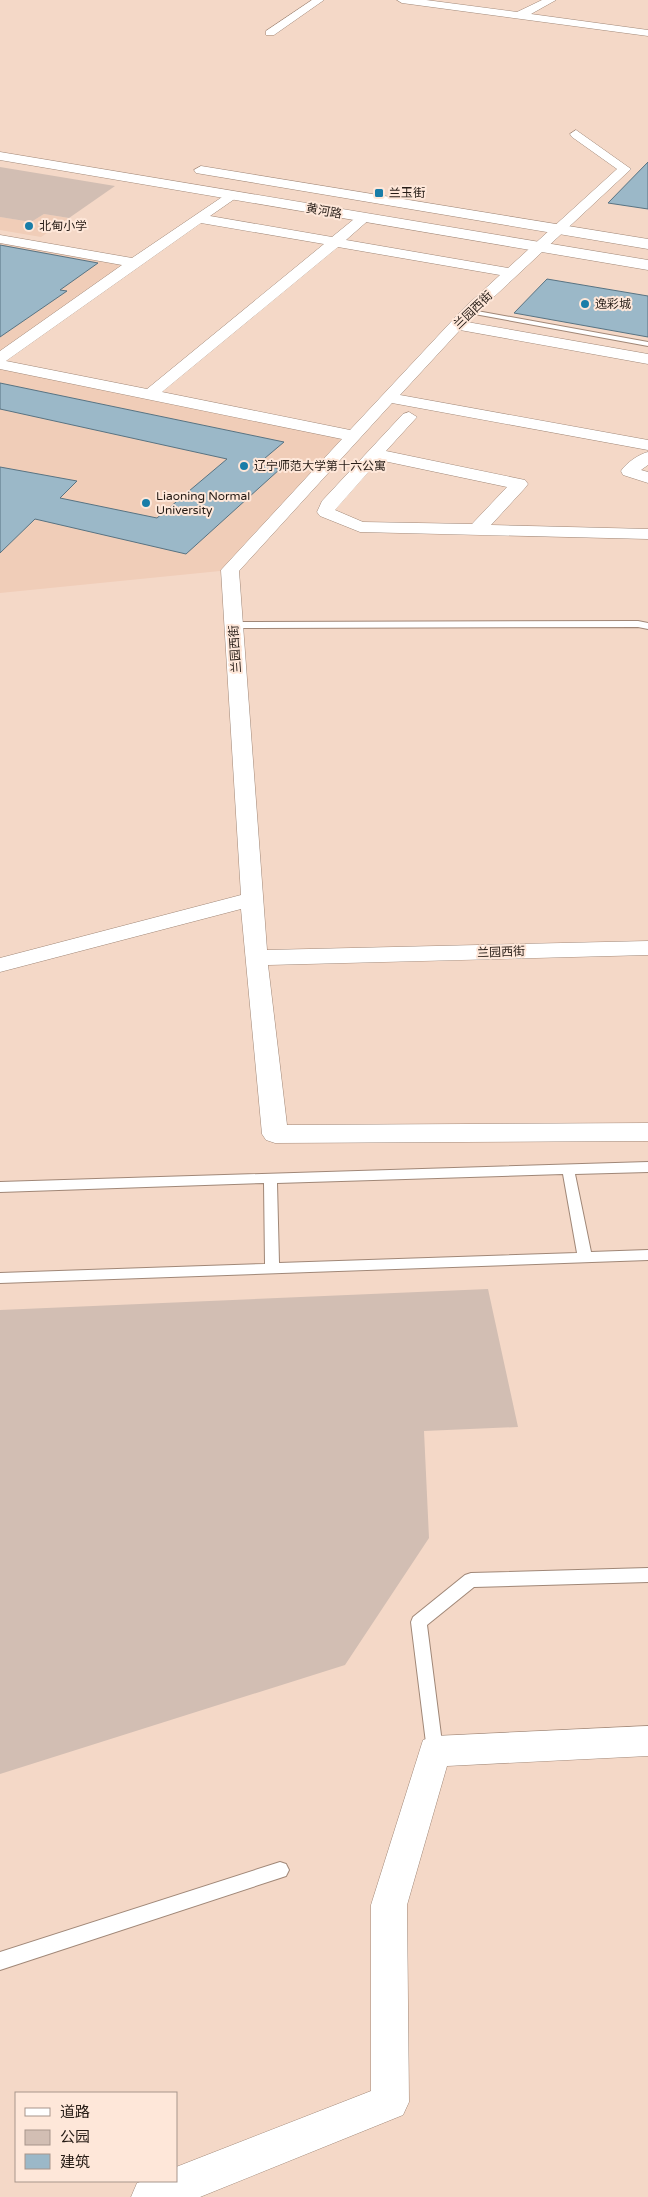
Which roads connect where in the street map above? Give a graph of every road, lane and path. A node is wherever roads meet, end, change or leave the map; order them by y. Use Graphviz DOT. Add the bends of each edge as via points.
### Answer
graph roads {
  1 [pos="319,0"];
  2 [pos="402,0"];
  3 [pos="551,0"];
  4 [pos="518,16"];
  5 [pos="648,32"];
  6 [pos="270,33"];
  7 [pos="576,134"];
  8 [pos="0,156"];
  9 [pos="186,168"];
  10 [pos="231,195"];
  11 [pos="198,218"];
  12 [pos="364,218"];
  13 [pos="558,229"];
  14 [pos="0,239"];
  15 [pos="335,242"];
  16 [pos="648,244"];
  17 [pos="539,247"];
  18 [pos="134,263"];
  19 [pos="648,265"];
  20 [pos="512,273"];
  21 [pos="469,311"];
  22 [pos="456,325"];
  23 [pos="648,344"];
  24 [pos="0,358"];
  25 [pos="648,359"];
  26 [pos="0,364"];
  27 [pos="149,395"];
  28 [pos="389,398"];
  29 [pos="409,417"];
  30 [pos="354,436"];
  31 [pos="648,444"];
  32 [pos="375,454"];
  33 [pos="648,457"];
  34 [pos="648,478"];
  35 [pos="477,530"];
  36 [pos="648,534"];
  37 [pos="233,625"];
  38 [pos="648,626"];
  39 [pos="252,899"];
  40 [pos="648,948"];
  41 [pos="256,958"];
  42 [pos="0,965"];
  43 [pos="648,1132"];
  44 [pos="648,1167"];
  45 [pos="568,1169"];
  46 [pos="270,1179"];
  47 [pos="0,1187"];
  48 [pos="648,1255"];
  49 [pos="585,1258"];
  50 [pos="272,1269"];
  51 [pos="0,1278"];
  52 [pos="648,1575"];
  53 [pos="648,1741"];
  54 [pos="436,1751"];
  55 [pos="280,1870"];
  56 [pos="0,1961"];
  57 [pos="151,2197"];
  1 -- 6 [label="street"];
  2 -- 4 [label="street"];
  3 -- 4 [label="street"];
  4 -- 5 [label="street"];
  7 -- 13 [label="street, 兰园西街" via="625,169"];
  8 -- 10 [label="main road, 黄河路"];
  9 -- 13 [label="main road, 黄河路"];
  10 -- 11 [label="street"];
  10 -- 12 [label="main road, 黄河路"];
  11 -- 15 [label="street"];
  11 -- 18 [label="street"];
  12 -- 15 [label="street"];
  12 -- 17 [label="main road, 黄河路"];
  13 -- 16 [label="main road, 黄河路"];
  13 -- 17 [label="street, 兰园西街"];
  14 -- 18 [label="street"];
  15 -- 20 [label="street"];
  15 -- 27 [label="street"];
  17 -- 19 [label="main road, 黄河路"];
  17 -- 20 [label="street, 兰园西街"];
  18 -- 24 [label="street"];
  20 -- 21 [label="street, 兰园西街"];
  21 -- 22 [label="street, 兰园西街"];
  21 -- 23 [label="lane"];
  22 -- 25 [label="street"];
  22 -- 28 [label="street, 兰园西街"];
  26 -- 27 [label="street"];
  27 -- 30 [label="street"];
  28 -- 30 [label="street, 兰园西街"];
  28 -- 31 [label="street"];
  29 -- 32 [label="street"];
  30 -- 37 [label="street, 兰园西街" via="230,570"];
  32 -- 35 [label="street" via="519,484"];
  32 -- 35 [label="street" via="328,505 326,512 360,527"];
  33 -- 34 [label="street" via="629,471"];
  35 -- 36 [label="street"];
  37 -- 38 [label="lane"];
  37 -- 39 [label="street, 兰园西街"];
  39 -- 41 [label="street, 兰园西街"];
  39 -- 42 [label="street"];
  40 -- 41 [label="street, 兰园西街"];
  41 -- 43 [label="street" via="275,1134"];
  44 -- 45 [label="lane"];
  45 -- 46 [label="lane"];
  45 -- 49 [label="lane"];
  46 -- 47 [label="lane"];
  46 -- 50 [label="lane"];
  48 -- 49 [label="lane"];
  49 -- 50 [label="lane"];
  50 -- 51 [label="lane"];
  52 -- 54 [label="lane" via="471,1580 419,1622"];
  53 -- 54 [label="street"];
  54 -- 57 [label="street" via="389,1905 390,2102"];
  55 -- 56 [label="lane"];
}
